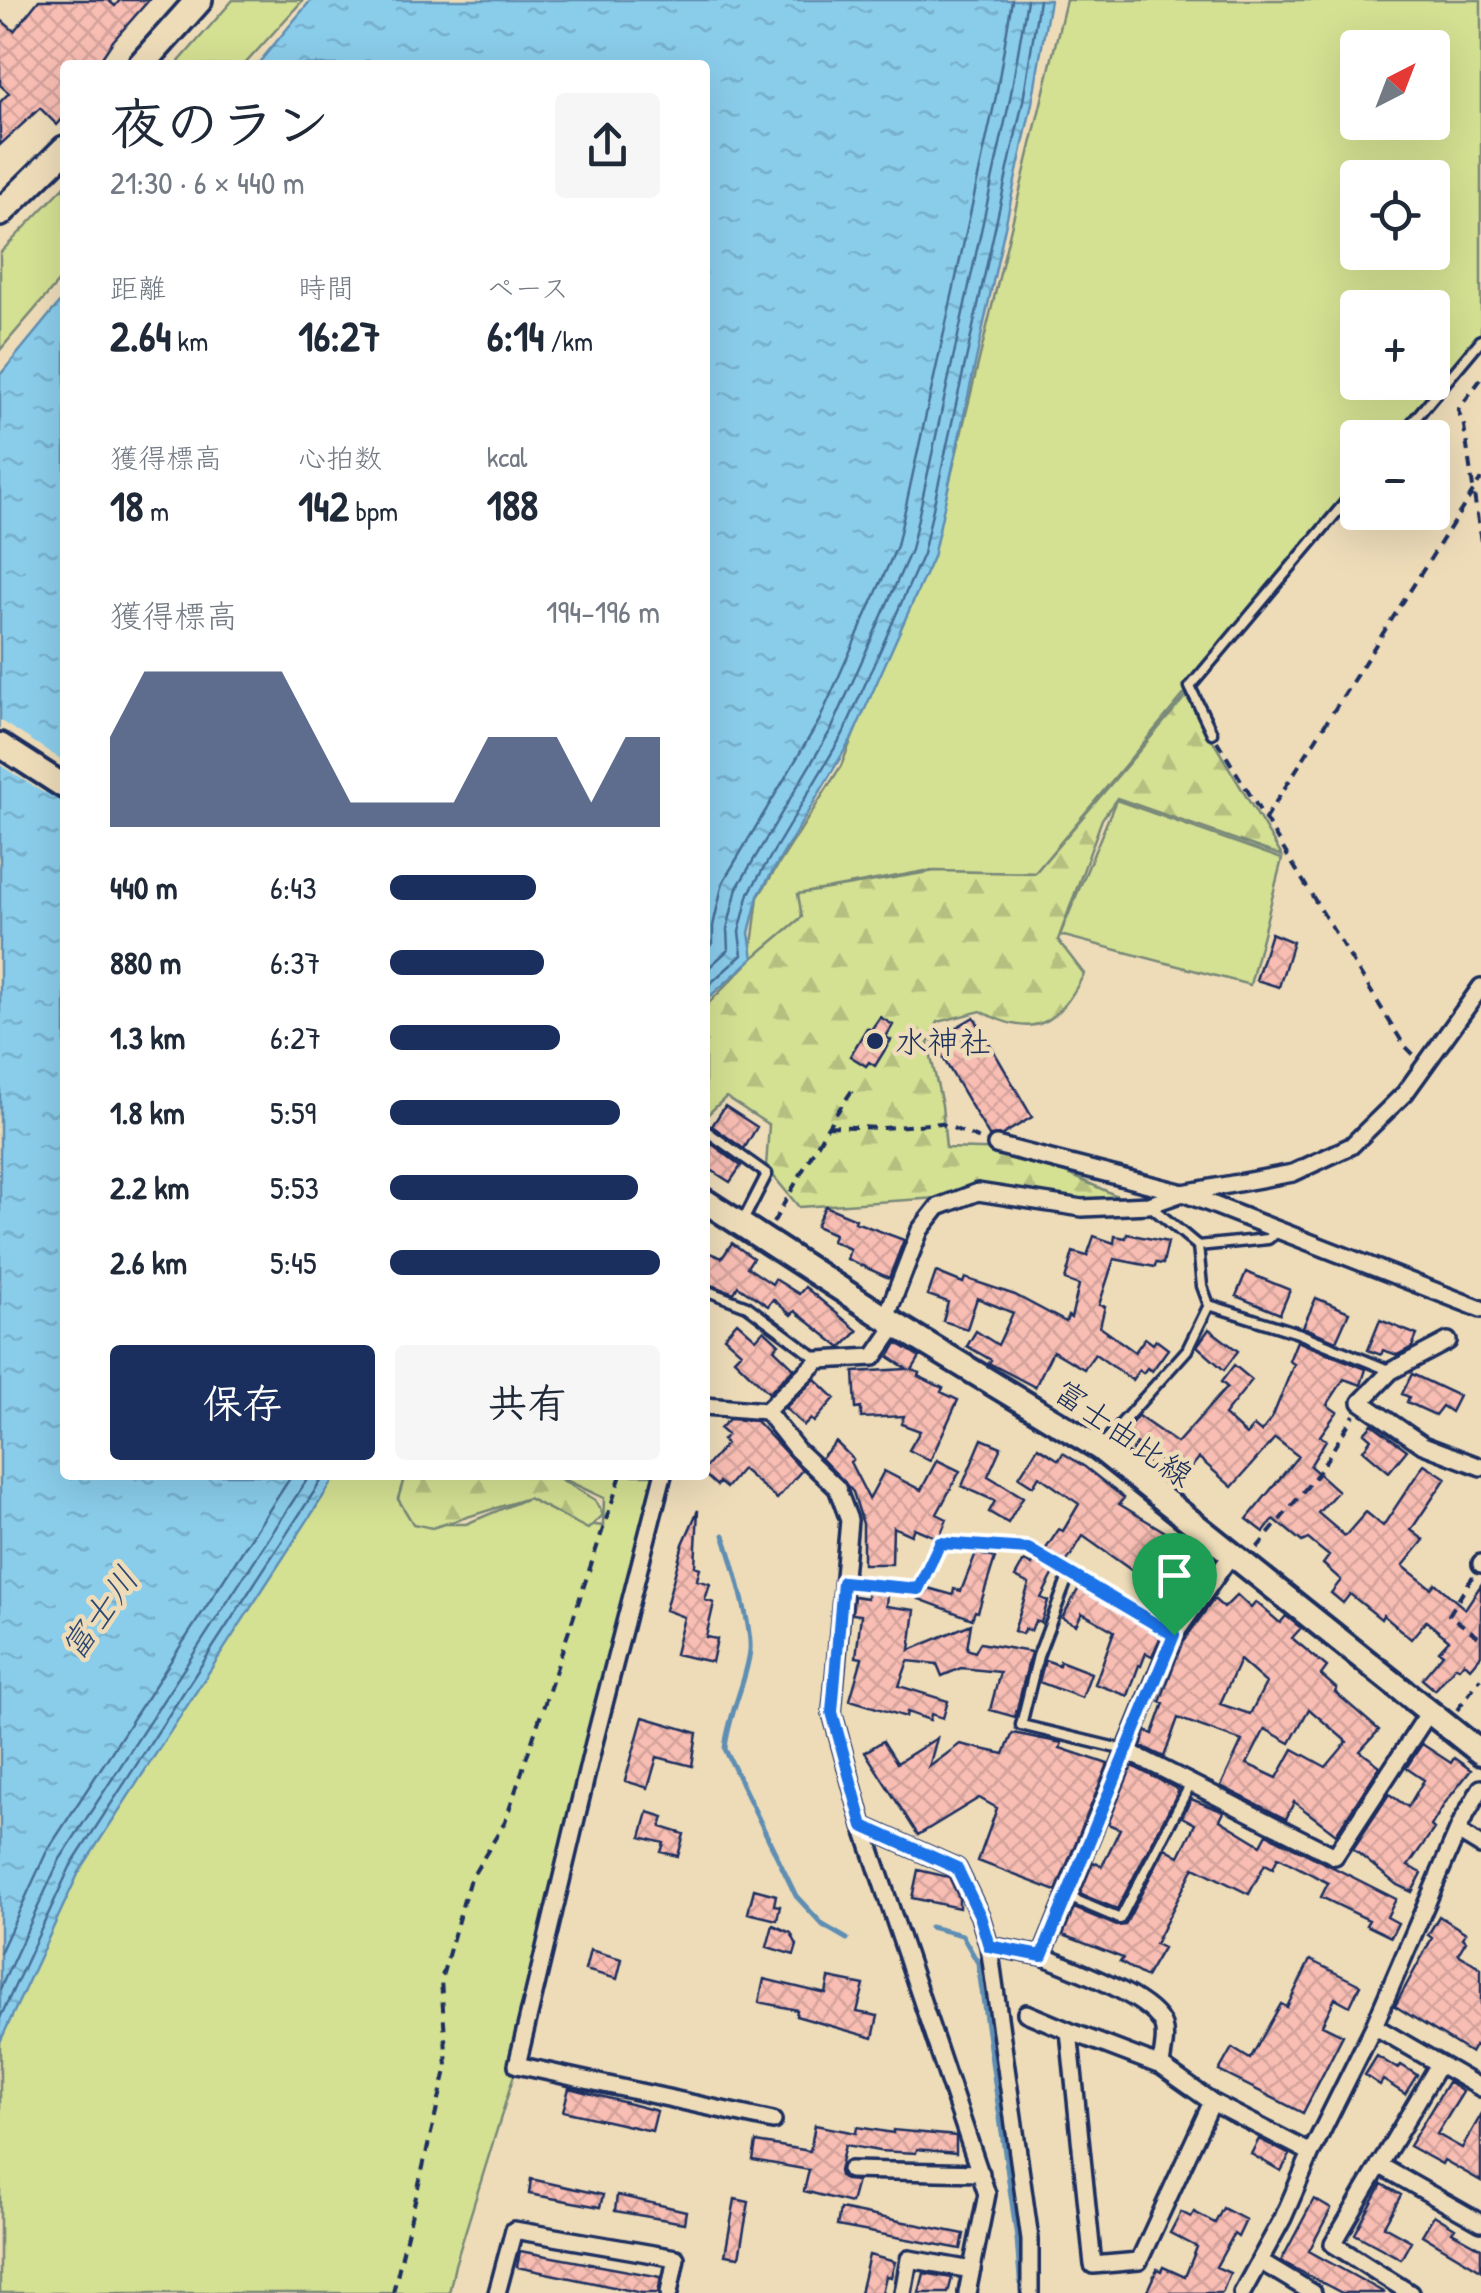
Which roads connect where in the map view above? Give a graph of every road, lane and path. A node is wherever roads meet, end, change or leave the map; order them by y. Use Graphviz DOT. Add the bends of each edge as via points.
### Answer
graph roads {
  1 [pos="199,0"];
  2 [pos="146,60"];
  3 [pos="60,154"];
  4 [pos="0,213"];
  5 [pos="1481,340"];
  6 [pos="1481,379"];
  7 [pos="1414,420"];
  8 [pos="1481,478"];
  9 [pos="1473,490"];
  10 [pos="1340,508"];
  11 [pos="1481,542"];
  12 [pos="1212,733"];
  13 [pos="0,745"];
  14 [pos="60,784"];
  15 [pos="1265,818"];
  16 [pos="1481,987"];
  17 [pos="1426,1064"];
  18 [pos="856,1086"];
  19 [pos="828,1126"];
  20 [pos="710,1134"];
  21 [pos="996,1145"];
  22 [pos="1183,1193"];
  23 [pos="710,1204"];
  24 [pos="1149,1205"];
  25 [pos="751,1231"];
  26 [pos="1277,1232"];
  27 [pos="1198,1246"];
  28 [pos="710,1292"];
  29 [pos="1209,1305"];
  30 [pos="1481,1310"];
  31 [pos="891,1321"];
  32 [pos="1448,1341"];
  33 [pos="819,1360"];
  34 [pos="1391,1371"];
  35 [pos="1361,1402"];
  36 [pos="710,1406"];
  37 [pos="766,1410"];
  38 [pos="1099,1448"];
  39 [pos="1481,1467"];
  40 [pos="618,1480"];
  41 [pos="662,1480"];
  42 [pos="1232,1554"];
  43 [pos="1481,1563"];
  44 [pos="1070,1572"];
  45 [pos="843,1582"];
  46 [pos="1174,1635"];
  47 [pos="1481,1639"];
  48 [pos="1481,1678"];
  49 [pos="1438,1718"];
  50 [pos="1125,1750"];
  51 [pos="1481,1753"];
  52 [pos="1190,1784"];
  53 [pos="1481,1788"];
  54 [pos="863,1826"];
  55 [pos="1458,1832"];
  56 [pos="1481,1846"];
  57 [pos="1066,1896"];
  58 [pos="989,1946"];
  59 [pos="1042,1956"];
  60 [pos="1026,2013"];
  61 [pos="1374,2026"];
  62 [pos="1069,2031"];
  63 [pos="1439,2064"];
  64 [pos="1161,2066"];
  65 [pos="1481,2088"];
  66 [pos="1212,2102"];
  67 [pos="774,2121"];
  68 [pos="1311,2152"];
  69 [pos="1379,2166"];
  70 [pos="850,2170"];
  71 [pos="981,2173"];
  72 [pos="1481,2223"];
  73 [pos="1260,2261"];
  74 [pos="972,2270"];
  75 [pos="393,2293"];
  76 [pos="497,2293"];
  77 [pos="669,2293"];
  78 [pos="904,2293"];
  79 [pos="967,2293"];
  80 [pos="1030,2293"];
  81 [pos="1242,2293"];
  82 [pos="1313,2293"];
  83 [pos="1410,2293"];
  1 -- 2 [label="main road"];
  3 -- 4 [label="main road"];
  5 -- 7 [label="lane"];
  6 -- 9 [label="path" via="1458,410"];
  8 -- 9 [label="path"];
  9 -- 11 [label="path"];
  9 -- 15 [label="path"];
  10 -- 12 [label="lane" via="1190,687"];
  12 -- 15 [label="path"];
  13 -- 14 [label="main road"];
  15 -- 17 [label="path" via="1404,1045"];
  16 -- 17 [label="street"];
  17 -- 22 [label="street" via="1351,1146 1293,1172"];
  18 -- 19 [label="path"];
  19 -- 21 [label="path" via="940,1124"];
  19 -- 25 [label="path" via="780,1214"];
  20 -- 25 [label="lane" via="767,1174"];
  21 -- 22 [label="street"];
  22 -- 24 [label="street"];
  22 -- 26 [label="street"];
  23 -- 25 [label="main road, 富士由比線"];
  24 -- 27 [label="lane"];
  24 -- 31 [label="street" via="1082,1208 978,1192 938,1207 920,1230"];
  25 -- 31 [label="main road, 富士由比線"];
  26 -- 27 [label="lane" via="1268,1239"];
  26 -- 30 [label="street"];
  27 -- 29 [label="lane"];
  28 -- 33 [label="lane" via="747,1306"];
  29 -- 34 [label="lane"];
  29 -- 38 [label="lane" via="1187,1350"];
  31 -- 33 [label="street" via="874,1357"];
  31 -- 38 [label="main road, 富士由比線"];
  32 -- 34 [label="street"];
  33 -- 37 [label="street"];
  34 -- 35 [label="street"];
  35 -- 39 [label="street" via="1423,1445"];
  35 -- 42 [label="path" via="1319,1472 1268,1536 1252,1553"];
  36 -- 37 [label="street"];
  37 -- 45 [label="street" via="836,1488 849,1520"];
  38 -- 42 [label="main road, 富士由比線"];
  40 -- 75 [label="path" via="505,1822 469,1882 441,1980 447,2066"];
  41 -- 67 [label="street" via="516,2066"];
  42 -- 46 [label="street"];
  42 -- 49 [label="main road, 富士由比線"];
  43 -- 47 [label="path" via="1450,1616"];
  44 -- 45 [label="lane" via="1028,1549 940,1543 918,1589"];
  44 -- 46 [label="lane"];
  44 -- 50 [label="lane" via="1021,1725"];
  45 -- 54 [label="street" via="832,1712"];
  46 -- 50 [label="street"];
  48 -- 49 [label="path"];
  49 -- 51 [label="main road, 富士由比線"];
  49 -- 52 [label="street" via="1335,1856"];
  50 -- 52 [label="street"];
  50 -- 57 [label="street"];
  52 -- 57 [label="lane" via="1120,1919"];
  53 -- 55 [label="street"];
  54 -- 58 [label="street" via="957,1868"];
  54 -- 71 [label="street"];
  55 -- 56 [label="street"];
  55 -- 61 [label="street"];
  57 -- 59 [label="street"];
  58 -- 59 [label="street"];
  58 -- 80 [label="street" via="1030,2239"];
  59 -- 64 [label="street" via="1117,1987 1162,2021"];
  60 -- 62 [label="street"];
  61 -- 63 [label="street"];
  61 -- 68 [label="street"];
  62 -- 64 [label="street"];
  62 -- 66 [label="street" via="1093,2266 1140,2261"];
  63 -- 65 [label="street"];
  63 -- 69 [label="street"];
  64 -- 66 [label="street"];
  66 -- 68 [label="street"];
  68 -- 73 [label="street"];
  69 -- 72 [label="street"];
  69 -- 83 [label="street" via="1333,2244"];
  70 -- 71 [label="street"];
  71 -- 74 [label="street" via="987,2194"];
  73 -- 81 [label="street"];
  73 -- 82 [label="street"];
  74 -- 78 [label="street" via="910,2259"];
  74 -- 79 [label="street"];
  76 -- 77 [label="street" via="514,2230 676,2258"];
}
